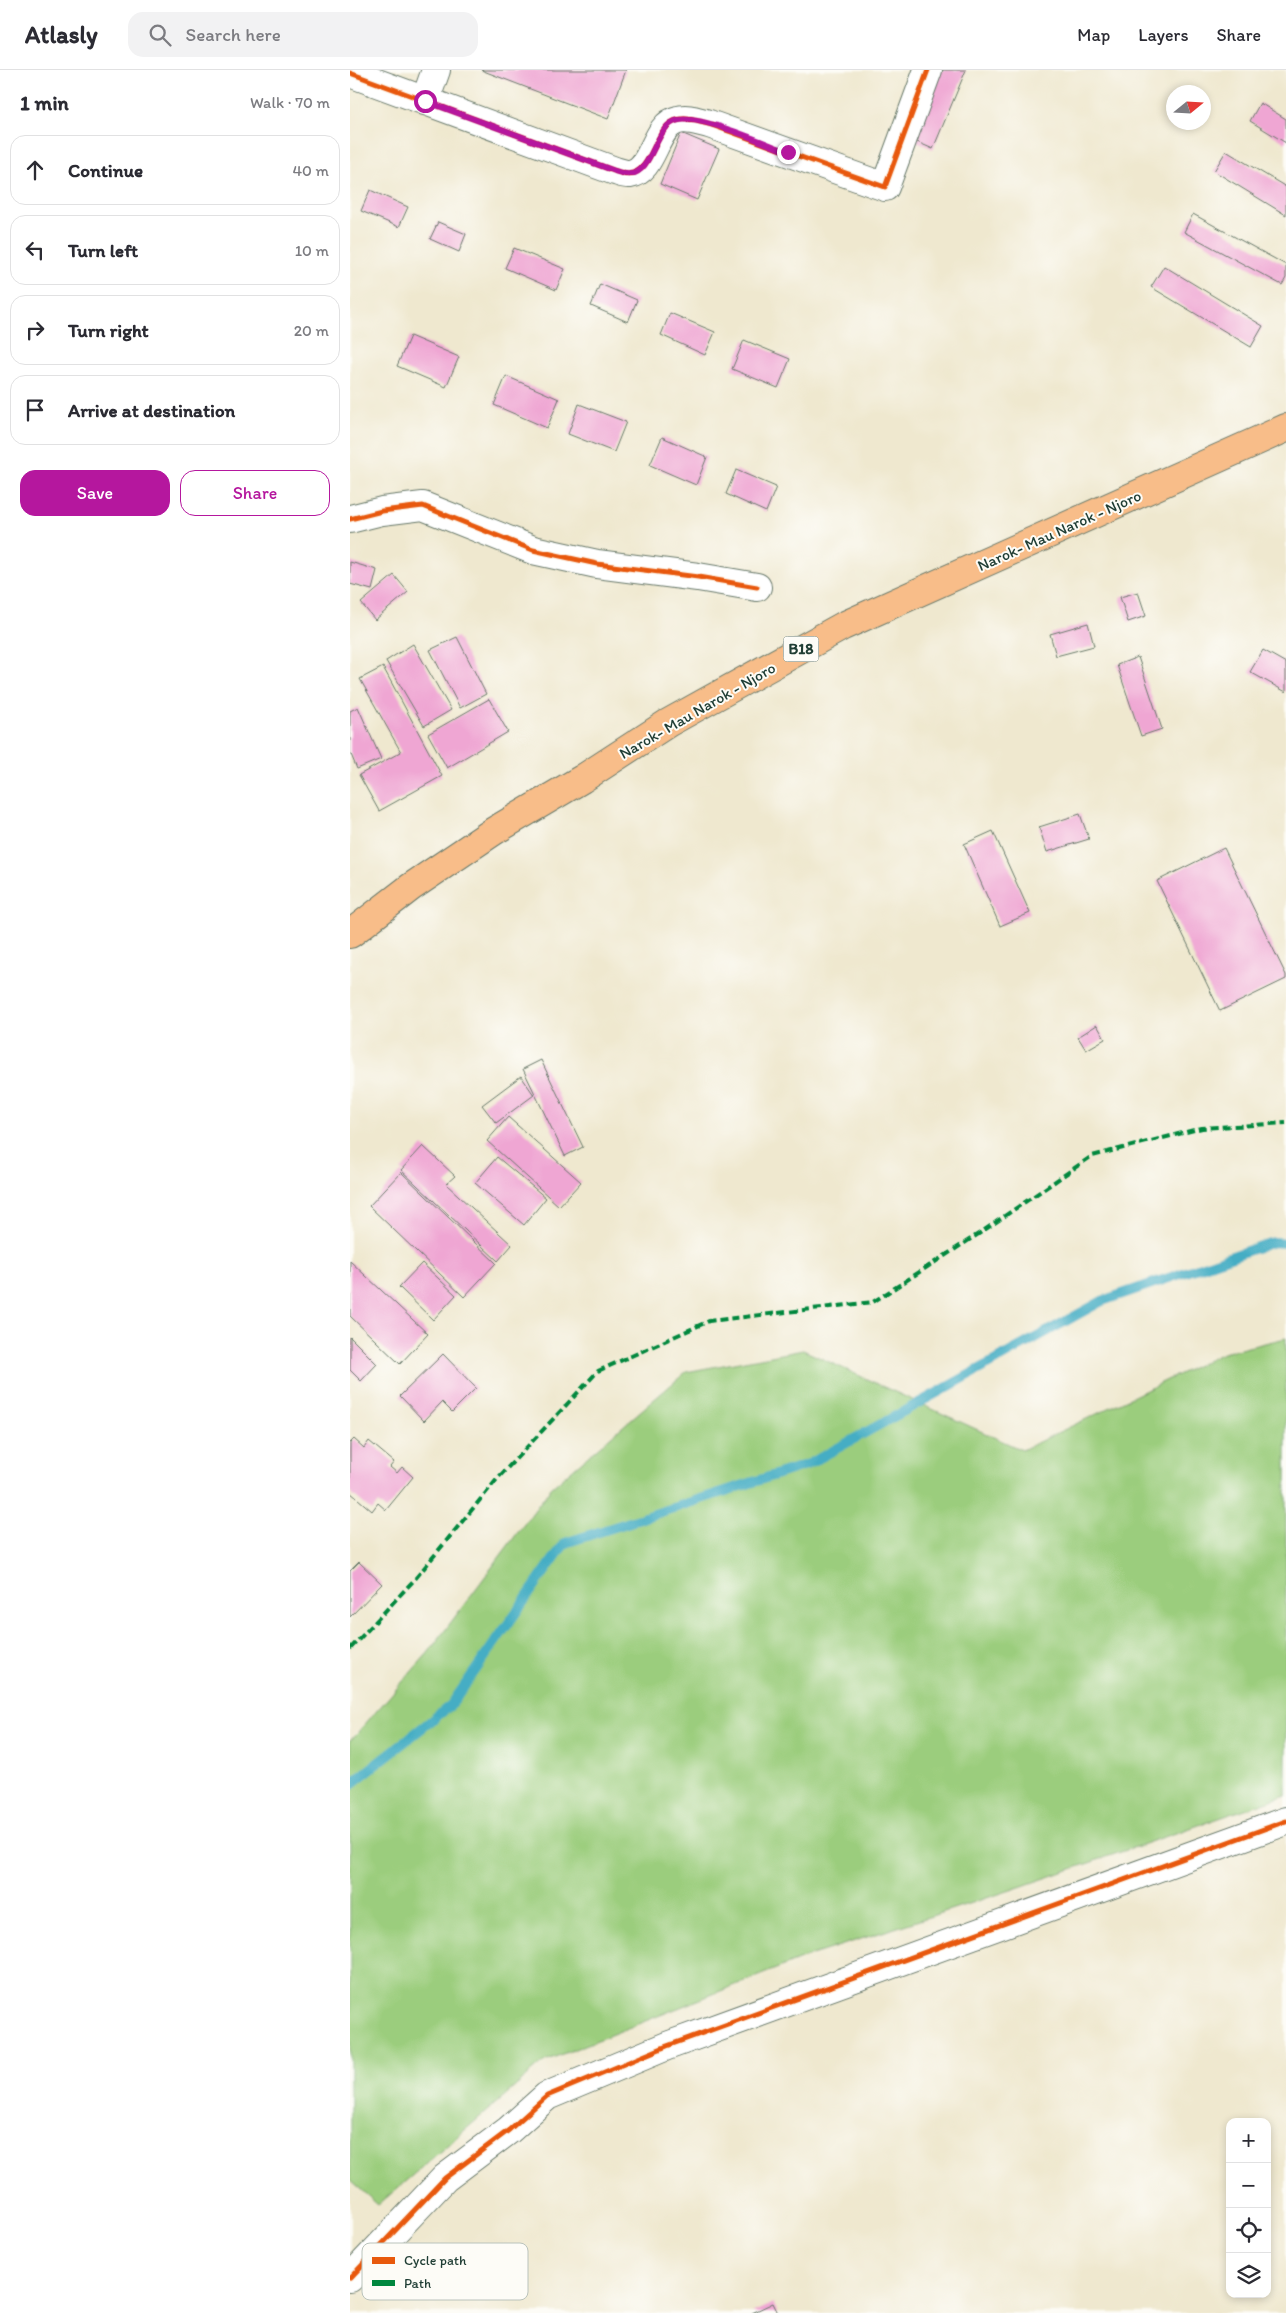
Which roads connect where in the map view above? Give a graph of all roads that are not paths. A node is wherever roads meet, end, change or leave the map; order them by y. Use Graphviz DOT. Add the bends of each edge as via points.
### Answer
graph roads {
  1 [pos="436,70"];
  2 [pos="928,70"];
  3 [pos="350,73"];
  4 [pos="425,101"];
  5 [pos="1286,428"];
  6 [pos="350,519"];
  7 [pos="757,587"];
  8 [pos="350,934"];
  9 [pos="1286,1821"];
  10 [pos="383,2243"];
  11 [pos="362,2265"];
  12 [pos="350,2278"];
  1 -- 4 [label="street"];
  2 -- 4 [label="street" via="885,187 780,148 688,119 676,120 662,132 641,168 630,174"];
  3 -- 4 [label="street"];
  5 -- 8 [label="highway, Narok- Mau Narok - Njoro / B18" via="843,626 668,723 494,831"];
  6 -- 7 [label="street" via="423,506 533,550 597,564"];
  9 -- 10 [label="street" via="667,2046 547,2096 509,2130 445,2178"];
  11 -- 12 [label="street"];
}
